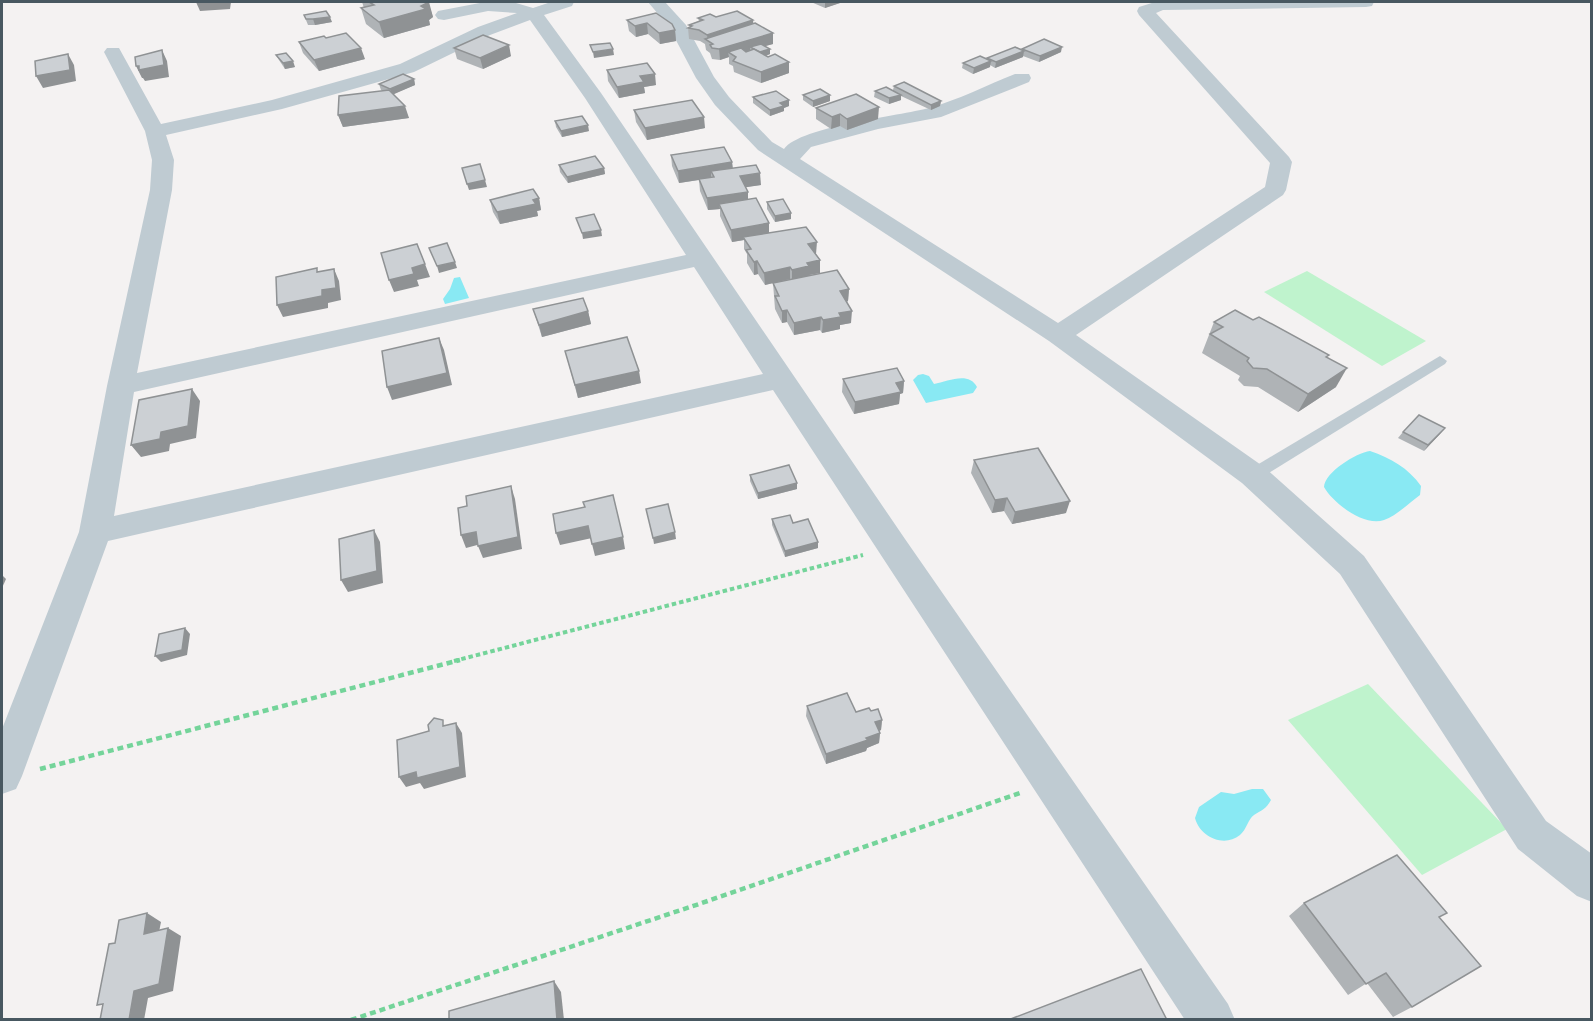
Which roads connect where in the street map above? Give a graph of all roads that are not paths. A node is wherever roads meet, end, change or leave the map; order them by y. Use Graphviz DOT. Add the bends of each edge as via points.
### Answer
graph roads {
  1 [pos="566,2"];
  2 [pos="656,2"];
  3 [pos="1366,2"];
  4 [pos="534,13"];
  5 [pos="444,15"];
  6 [pos="112,52"];
  7 [pos="1023,78"];
  8 [pos="155,131"];
  9 [pos="788,161"];
  10 [pos="700,259"];
  11 [pos="1058,335"];
  12 [pos="1440,361"];
  13 [pos="780,379"];
  14 [pos="121,387"];
  15 [pos="1253,475"];
  16 [pos="95,532"];
  17 [pos="2,776"];
  18 [pos="1592,881"];
  19 [pos="1212,1020"];
  1 -- 4 [label="street"];
  2 -- 9 [label="street" via="677,25 722,101 765,146"];
  3 -- 11 [label="street" via="1161,5 1145,10 1281,162 1275,190"];
  4 -- 5 [label="street" via="488,6"];
  4 -- 8 [label="street" via="484,31 407,68 274,105"];
  4 -- 10 [label="street"];
  6 -- 8 [label="street"];
  7 -- 9 [label="street" via="934,113 876,123 804,143"];
  8 -- 14 [label="street" via="163,160 161,190"];
  9 -- 11 [label="street"];
  10 -- 13 [label="street"];
  10 -- 14 [label="street"];
  11 -- 15 [label="street"];
  12 -- 15 [label="lane"];
  13 -- 16 [label="street"];
  13 -- 19 [label="street"];
  14 -- 16 [label="street"];
  15 -- 18 [label="street" via="1352,565 1532,835"];
  16 -- 17 [label="street"];
}
